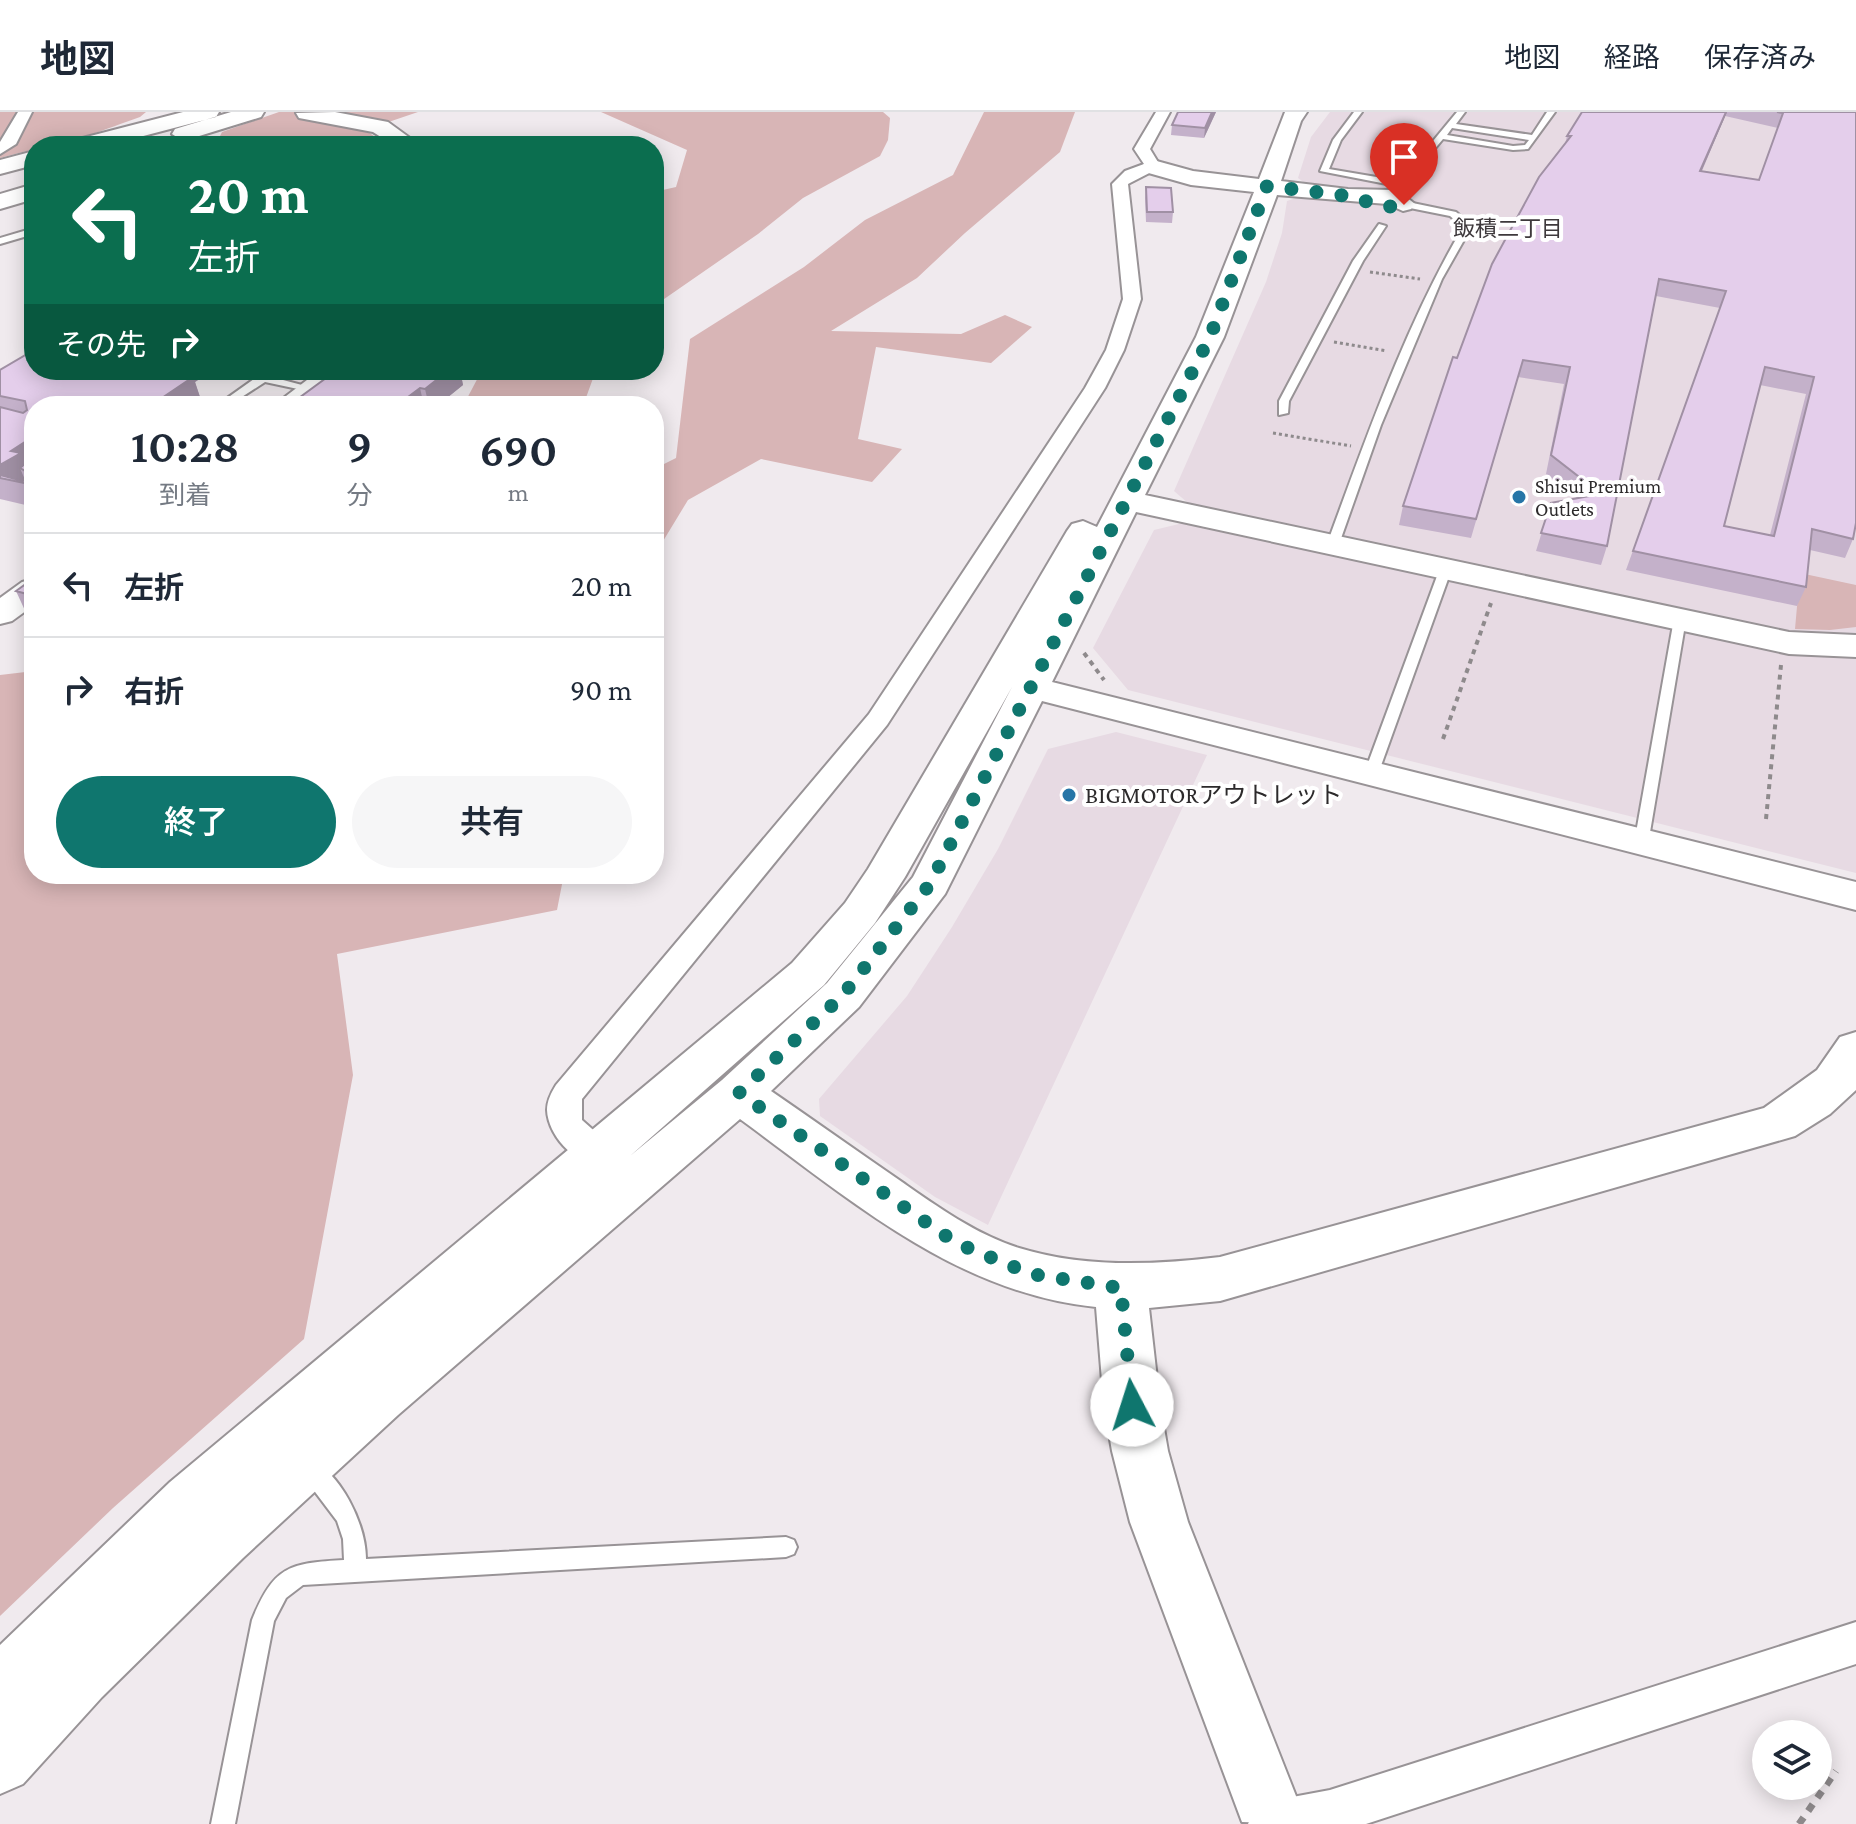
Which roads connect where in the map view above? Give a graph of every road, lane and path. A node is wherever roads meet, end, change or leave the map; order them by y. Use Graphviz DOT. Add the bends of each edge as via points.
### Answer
graph roads {
  1 [pos="25,112"];
  2 [pos="209,112"];
  3 [pos="253,112"];
  4 [pos="261,112"];
  5 [pos="306,112"];
  6 [pos="1163,112"];
  7 [pos="1296,112"];
  8 [pos="1358,112"];
  9 [pos="1461,112"];
  10 [pos="1551,112"];
  11 [pos="1450,125"];
  12 [pos="117,136"];
  13 [pos="132,136"];
  14 [pos="177,136"];
  15 [pos="195,136"];
  16 [pos="394,136"];
  17 [pos="1441,136"];
  18 [pos="1534,138"];
  19 [pos="1492,145"];
  20 [pos="0,149"];
  21 [pos="1428,152"];
  22 [pos="24,161"];
  23 [pos="0,167"];
  24 [pos="1153,167"];
  25 [pos="24,169"];
  26 [pos="0,176"];
  27 [pos="1255,176"];
  28 [pos="24,183"];
  29 [pos="0,190"];
  30 [pos="24,194"];
  31 [pos="1399,195"];
  32 [pos="0,202"];
  33 [pos="1382,226"];
  34 [pos="24,234"];
  35 [pos="0,241"];
  36 [pos="1354,270"];
  37 [pos="1424,280"];
  38 [pos="1317,340"];
  39 [pos="1392,352"];
  40 [pos="255,380"];
  41 [pos="283,380"];
  42 [pos="324,380"];
  43 [pos="312,389"];
  44 [pos="234,396"];
  45 [pos="302,396"];
  46 [pos="1283,413"];
  47 [pos="1273,433"];
  48 [pos="1352,447"];
  49 [pos="1129,501"];
  50 [pos="1333,544"];
  51 [pos="1446,568"];
  52 [pos="24,596"];
  53 [pos="1496,597"];
  54 [pos="0,614"];
  55 [pos="1680,619"];
  56 [pos="1085,645"];
  57 [pos="1856,646"];
  58 [pos="1782,651"];
  59 [pos="1020,674"];
  60 [pos="1104,680"];
  61 [pos="1443,739"];
  62 [pos="1371,774"];
  63 [pos="1766,819"];
  64 [pos="1641,844"];
  65 [pos="1856,896"];
  66 [pos="1856,1049"];
  67 [pos="739,1093"];
  68 [pos="597,1153"];
  69 [pos="1121,1288"];
  70 [pos="303,1465"];
  71 [pos="786,1547"];
  72 [pos="355,1570"];
  73 [pos="1856,1643"];
  74 [pos="0,1689"];
  75 [pos="0,1761"];
  76 [pos="1836,1771"];
  77 [pos="1273,1823"];
  78 [pos="223,1824"];
  79 [pos="1799,1824"];
  1 -- 20 [label="street" via="11,141"];
  2 -- 12 [label="main road"];
  2 -- 13 [label="main road"];
  3 -- 14 [label="main road"];
  4 -- 15 [label="main road"];
  5 -- 16 [label="main road" via="380,127"];
  6 -- 24 [label="street" via="1142,149"];
  7 -- 27 [label="main road"];
  8 -- 31 [label="lane" via="1337,140 1324,171"];
  9 -- 11 [label="lane"];
  10 -- 18 [label="lane"];
  11 -- 17 [label="lane"];
  11 -- 18 [label="lane"];
  17 -- 19 [label="lane"];
  17 -- 21 [label="lane"];
  18 -- 19 [label="lane" via="1528,147"];
  19 -- 21 [label="lane"];
  21 -- 31 [label="lane"];
  22 -- 23 [label="main road"];
  24 -- 27 [label="main road" via="1180,176"];
  24 -- 68 [label="street" via="1131,173 1120,184 1132,299 1095,388 878,719 567,1094 561,1107 564,1118 581,1142"];
  25 -- 26 [label="main road"];
  27 -- 31 [label="main road" via="1385,207 1397,208"];
  27 -- 49 [label="main road" via="1210,337"];
  27 -- 59 [label="main road" via="1188,336 1104,495"];
  28 -- 29 [label="main road"];
  30 -- 32 [label="main road"];
  31 -- 50 [label="lane" via="1453,214 1468,226 1437,279"];
  33 -- 36 [label="lane"];
  34 -- 35 [label="lane"];
  36 -- 37 [label="path"];
  36 -- 38 [label="lane"];
  38 -- 39 [label="path"];
  38 -- 46 [label="lane" via="1284,401"];
  40 -- 44 [label="lane"];
  41 -- 43 [label="lane"];
  42 -- 43 [label="main road"];
  43 -- 45 [label="main road"];
  47 -- 48 [label="path"];
  49 -- 50 [label="main road"];
  49 -- 59 [label="main road"];
  50 -- 51 [label="main road"];
  51 -- 55 [label="main road"];
  51 -- 62 [label="lane"];
  52 -- 54 [label="main road"];
  53 -- 61 [label="path"];
  55 -- 57 [label="main road" via="1789,643"];
  55 -- 64 [label="lane"];
  56 -- 60 [label="path" via="1084,655"];
  58 -- 63 [label="path"];
  59 -- 62 [label="main road"];
  59 -- 67 [label="main road" via="930,884 843,995"];
  59 -- 68 [label="main road" via="1003,700 973,725 876,889 808,974"];
  62 -- 64 [label="main road"];
  64 -- 65 [label="main road"];
  66 -- 69 [label="main road" via="1818,1098 1778,1123 1220,1279"];
  67 -- 69 [label="main road" via="956,1243 1031,1274"];
  67 -- 70 [label="main road"];
  68 -- 74 [label="main road" via="191,1502"];
  69 -- 77 [label="main road" via="1132,1405 1159,1522"];
  70 -- 72 [label="lane" via="345,1512 357,1547"];
  70 -- 75 [label="main road" via="80,1675"];
  71 -- 72 [label="lane"];
  72 -- 78 [label="lane" via="306,1573 287,1579 274,1595 263,1620"];
  73 -- 77 [label="street" via="1330,1813"];
  76 -- 79 [label="path"];
}
